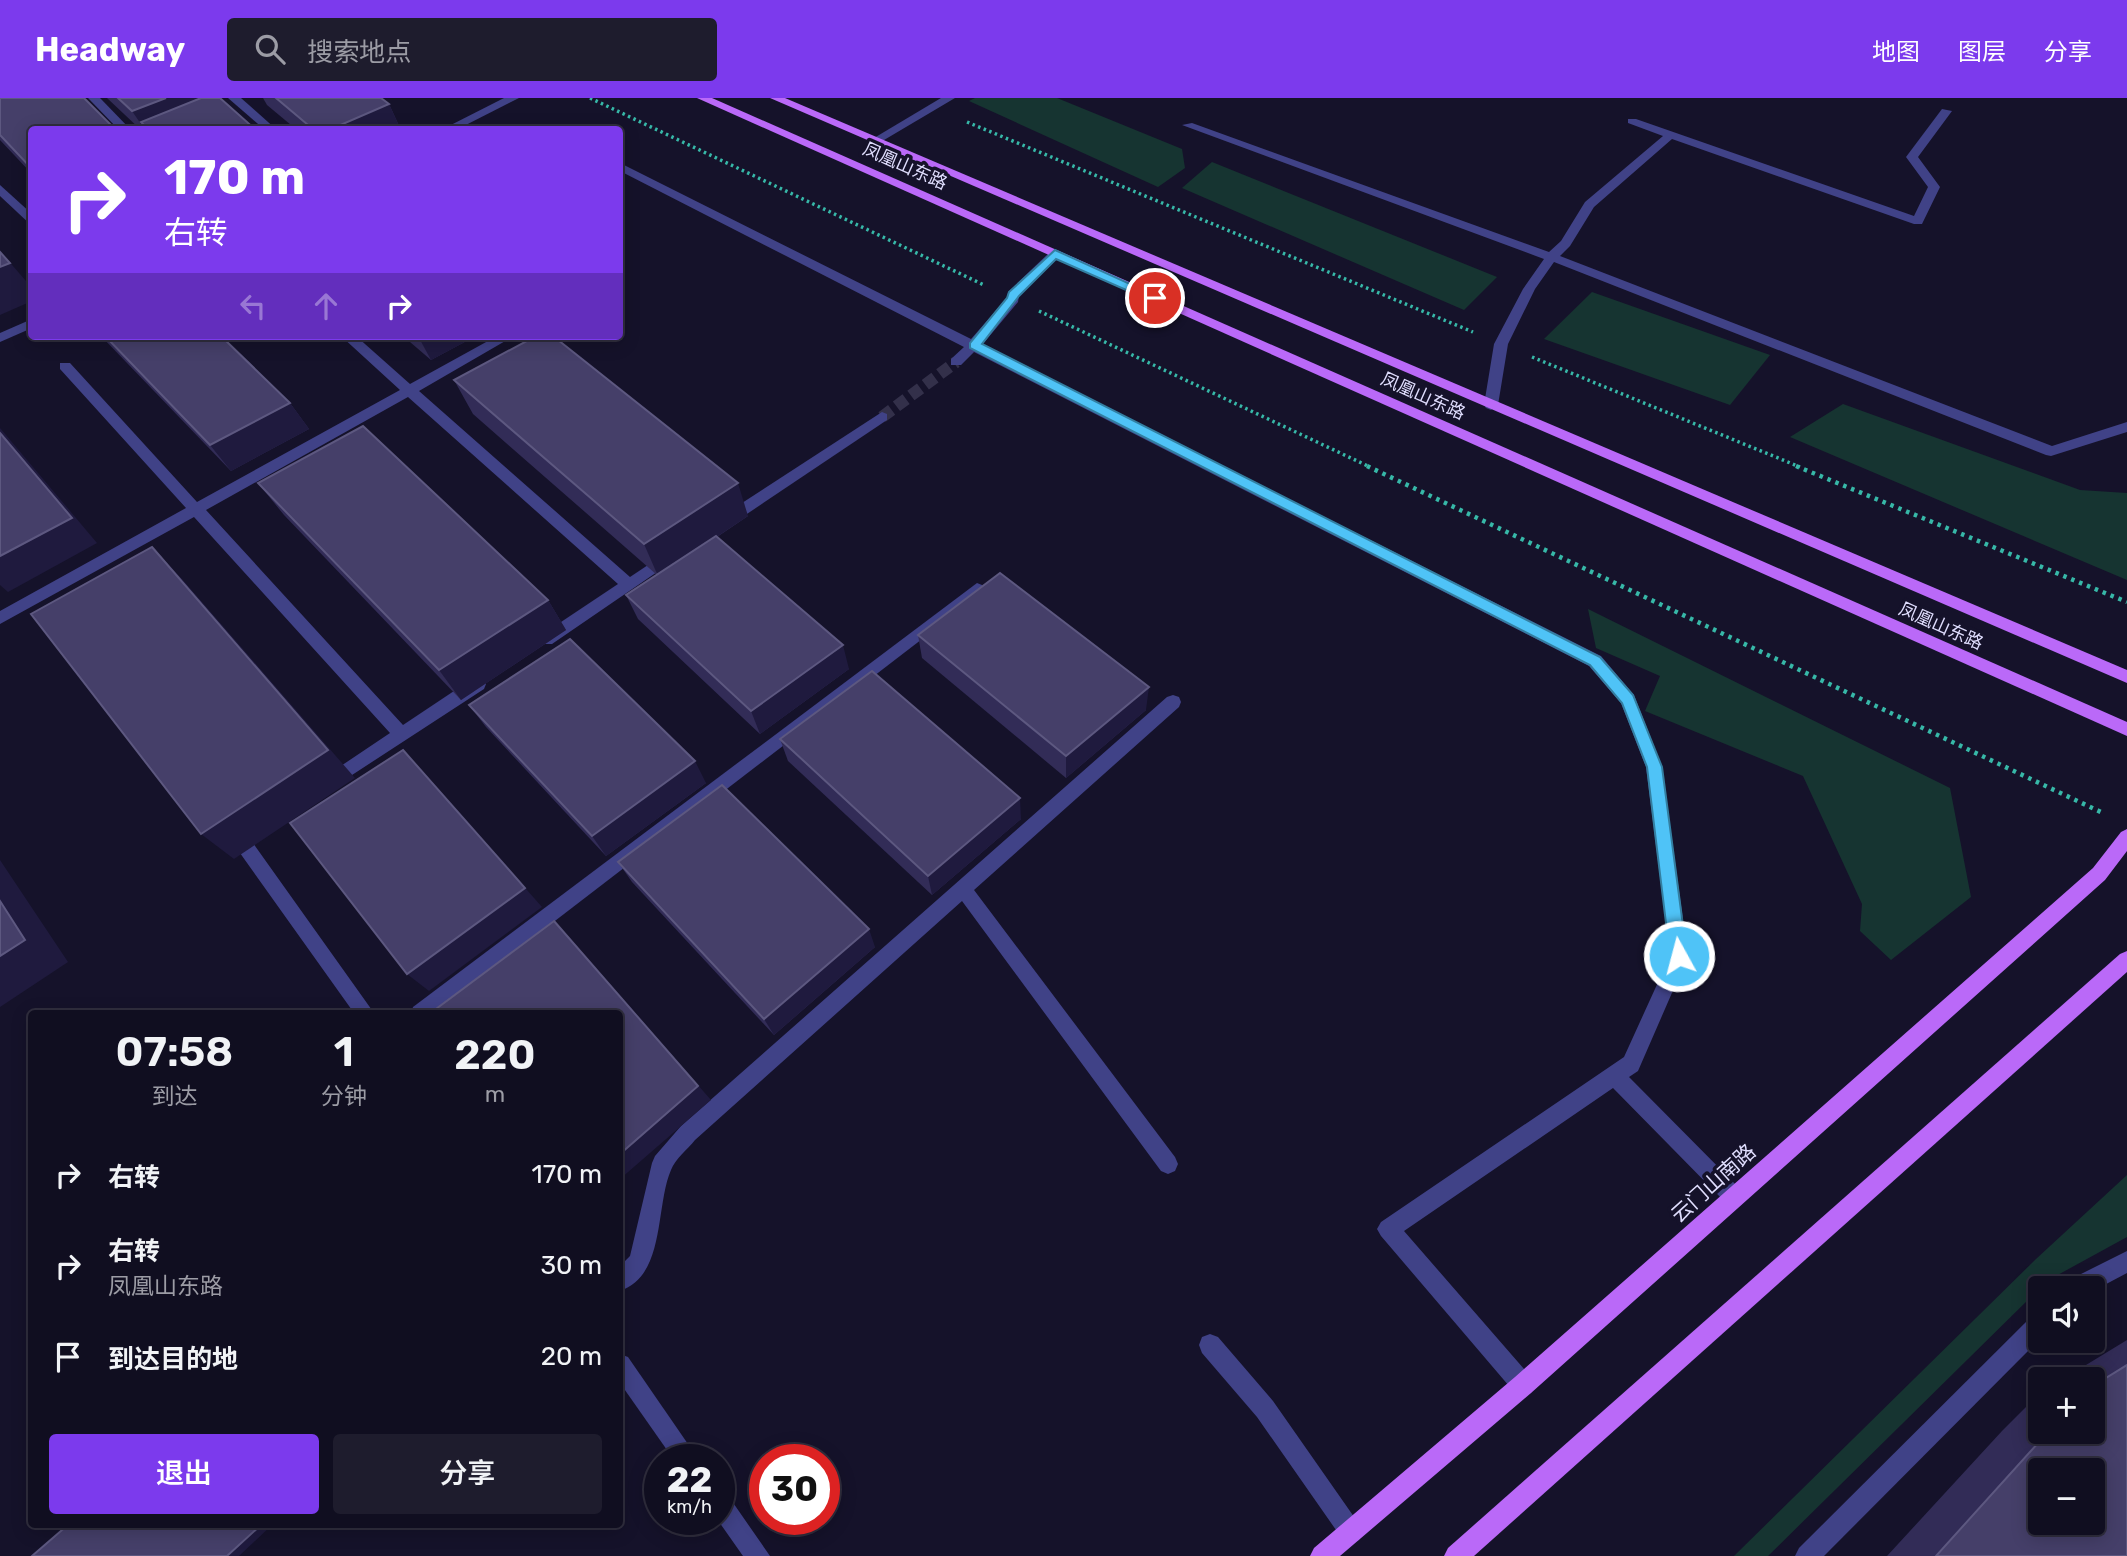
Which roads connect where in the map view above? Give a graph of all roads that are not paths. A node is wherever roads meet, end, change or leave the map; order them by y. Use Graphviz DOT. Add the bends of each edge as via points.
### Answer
graph roads {
  1 [pos="93,98"];
  2 [pos="234,98"];
  3 [pos="513,98"];
  4 [pos="703,98"];
  5 [pos="776,98"];
  6 [pos="949,98"];
  7 [pos="1946,111"];
  8 [pos="1632,121"];
  9 [pos="1188,125"];
  10 [pos="122,126"];
  11 [pos="267,126"];
  12 [pos="454,126"];
  13 [pos="1670,135"];
  14 [pos="875,141"];
  15 [pos="623,169"];
  16 [pos="0,189"];
  17 [pos="28,218"];
  18 [pos="1055,254"];
  19 [pos="1551,257"];
  20 [pos="28,325"];
  21 [pos="0,338"];
  22 [pos="353,340"];
  23 [pos="500,340"];
  24 [pos="974,345"];
  25 [pos="956,362"];
  26 [pos="65,366"];
  27 [pos="411,391"];
  28 [pos="1492,405"];
  29 [pos="882,417"];
  30 [pos="2127,427"];
  31 [pos="195,509"];
  32 [pos="710,531"];
  33 [pos="687,547"];
  34 [pos="629,585"];
  35 [pos="977,589"];
  36 [pos="0,618"];
  37 [pos="527,652"];
  38 [pos="493,675"];
  39 [pos="2127,677"];
  40 [pos="1173,702"];
  41 [pos="2127,729"];
  42 [pos="402,735"];
  43 [pos="310,796"];
  44 [pos="264,826"];
  45 [pos="2127,837"];
  46 [pos="963,889"];
  47 [pos="2127,960"];
  48 [pos="363,1010"];
  49 [pos="424,1010"];
  50 [pos="1614,1075"];
  51 [pos="1168,1164"];
  52 [pos="1734,1197"];
  53 [pos="2127,1262"];
  54 [pos="2100,1276"];
  55 [pos="623,1277"];
  56 [pos="2028,1336"];
  57 [pos="1210,1345"];
  58 [pos="623,1369"];
  59 [pos="1523,1385"];
  60 [pos="677,1444"];
  61 [pos="735,1524"];
  62 [pos="1351,1532"];
  63 [pos="758,1556"];
  64 [pos="1322,1556"];
  65 [pos="1455,1556"];
  66 [pos="1807,1556"];
  1 -- 10 [label="street"];
  2 -- 11 [label="street"];
  3 -- 12 [label="street"];
  4 -- 18 [label="main road, 凤凰山东路"];
  5 -- 14 [label="main road, 凤凰山东路"];
  6 -- 14 [label="street"];
  7 -- 13 [label="street" via="1912,157 1934,187 1918,221"];
  8 -- 13 [label="street"];
  9 -- 19 [label="street"];
  13 -- 19 [label="street" via="1589,205 1566,243"];
  14 -- 28 [label="main road, 凤凰山东路"];
  15 -- 24 [label="street"];
  16 -- 17 [label="street"];
  18 -- 24 [label="street" via="1013,295"];
  18 -- 41 [label="main road, 凤凰山东路"];
  19 -- 28 [label="street" via="1501,344"];
  19 -- 30 [label="street" via="2051,451"];
  20 -- 21 [label="street"];
  22 -- 27 [label="street"];
  23 -- 27 [label="street"];
  24 -- 25 [label="street"];
  24 -- 50 [label="street" via="1595,661 1628,700 1654,767 1679,956 1630,1064"];
  26 -- 31 [label="street"];
  27 -- 31 [label="street"];
  27 -- 34 [label="street"];
  28 -- 39 [label="main road, 凤凰山东路"];
  29 -- 32 [label="street"];
  31 -- 36 [label="street"];
  31 -- 42 [label="street"];
  33 -- 34 [label="street"];
  34 -- 37 [label="street"];
  35 -- 49 [label="street"];
  38 -- 42 [label="street"];
  40 -- 46 [label="street"];
  42 -- 43 [label="street"];
  44 -- 48 [label="street" via="241,841"];
  45 -- 52 [label="main road, 云门山南路" via="2099,874"];
  46 -- 51 [label="street"];
  46 -- 55 [label="street" via="688,1133 662,1163 639,1262"];
  47 -- 65 [label="main road"];
  50 -- 52 [label="street"];
  50 -- 59 [label="street" via="1388,1229"];
  52 -- 59 [label="main road, 云门山南路"];
  53 -- 54 [label="street"];
  56 -- 66 [label="street"];
  57 -- 62 [label="street" via="1265,1409"];
  58 -- 60 [label="street"];
  59 -- 62 [label="main road, 云门山南路"];
  61 -- 63 [label="street"];
  62 -- 64 [label="main road, 云门山南路"];
}
